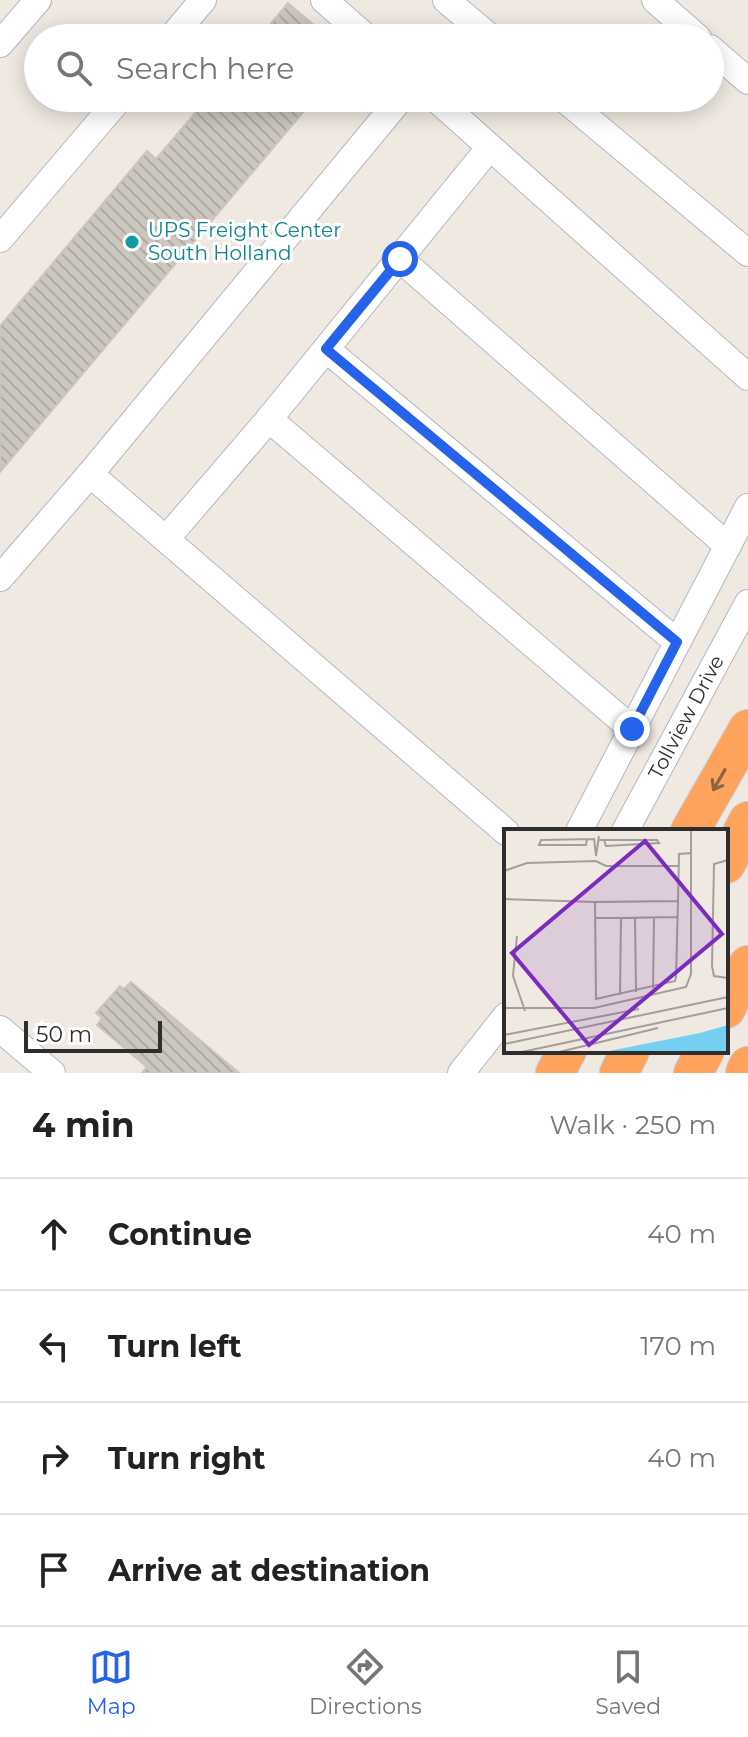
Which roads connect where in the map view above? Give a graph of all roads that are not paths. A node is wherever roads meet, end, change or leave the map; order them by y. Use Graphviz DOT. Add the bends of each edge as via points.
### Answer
graph roads {
  1 [pos="38,0"];
  2 [pos="203,0"];
  3 [pos="324,0"];
  4 [pos="446,0"];
  5 [pos="655,0"];
  6 [pos="183,24"];
  7 [pos="351,24"];
  8 [pos="474,24"];
  9 [pos="682,24"];
  10 [pos="0,44"];
  11 [pos="724,60"];
  12 [pos="748,81"];
  13 [pos="108,112"];
  14 [pos="389,112"];
  15 [pos="451,112"];
  16 [pos="580,112"];
  17 [pos="490,147"];
  18 [pos="0,239"];
  19 [pos="748,253"];
  20 [pos="400,259"];
  21 [pos="326,349"];
  22 [pos="748,377"];
  23 [pos="269,419"];
  24 [pos="90,474"];
  25 [pos="748,507"];
  26 [pos="166,539"];
  27 [pos="728,546"];
  28 [pos="0,578"];
  29 [pos="748,603"];
  30 [pos="677,642"];
  31 [pos="632,729"];
  32 [pos="748,729"];
  33 [pos="748,821"];
  34 [pos="580,829"];
  35 [pos="626,829"];
  36 [pos="691,829"];
  37 [pos="504,830"];
  38 [pos="728,860"];
  39 [pos="748,965"];
  40 [pos="728,1005"];
  41 [pos="504,1019"];
  42 [pos="0,1029"];
  43 [pos="566,1053"];
  44 [pos="629,1053"];
  45 [pos="704,1053"];
  46 [pos="748,1066"];
  47 [pos="52,1073"];
  48 [pos="461,1073"];
  49 [pos="555,1073"];
  50 [pos="619,1073"];
  51 [pos="693,1073"];
  52 [pos="745,1073"];
  1 -- 10 [label="street"];
  2 -- 6 [label="street"];
  3 -- 7 [label="street"];
  4 -- 8 [label="street"];
  5 -- 9 [label="street"];
  11 -- 12 [label="street"];
  13 -- 18 [label="street"];
  14 -- 24 [label="street"];
  15 -- 17 [label="street"];
  16 -- 19 [label="street"];
  17 -- 20 [label="street"];
  17 -- 22 [label="street"];
  20 -- 21 [label="street"];
  20 -- 27 [label="street"];
  21 -- 23 [label="street"];
  21 -- 30 [label="street"];
  23 -- 26 [label="street"];
  23 -- 31 [label="street"];
  24 -- 26 [label="street"];
  24 -- 28 [label="street"];
  25 -- 27 [label="street"];
  26 -- 37 [label="street"];
  27 -- 30 [label="street"];
  29 -- 35 [label="street, Tollview Drive"];
  30 -- 31 [label="street"];
  31 -- 34 [label="street"];
  32 -- 36 [label="highway, one-way"];
  33 -- 38 [label="highway"];
  39 -- 40 [label="highway"];
  41 -- 48 [label="street"];
  42 -- 47 [label="street"];
  43 -- 49 [label="highway"];
  44 -- 50 [label="highway"];
  45 -- 51 [label="highway"];
  46 -- 52 [label="highway"];
}
